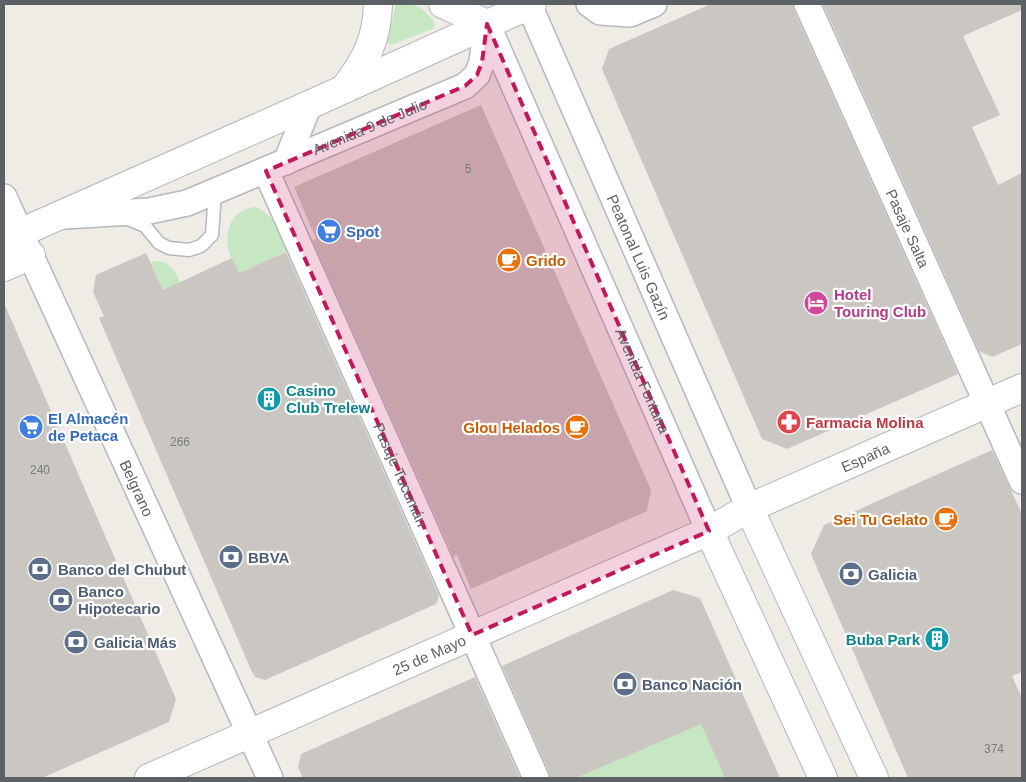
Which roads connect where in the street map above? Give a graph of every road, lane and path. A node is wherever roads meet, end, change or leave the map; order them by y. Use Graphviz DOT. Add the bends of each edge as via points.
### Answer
graph roads {
  1 [pos="378,4"];
  2 [pos="443,4"];
  3 [pos="530,4"];
  4 [pos="589,4"];
  5 [pos="654,4"];
  6 [pos="807,4"];
  7 [pos="487,24"];
  8 [pos="345,88"];
  9 [pos="309,105"];
  10 [pos="276,167"];
  11 [pos="215,192"];
  12 [pos="4,197"];
  13 [pos="110,213"];
  14 [pos="58,216"];
  15 [pos="18,242"];
  16 [pos="4,266"];
  17 [pos="1022,388"];
  18 [pos="987,403"];
  19 [pos="1022,482"];
  20 [pos="749,508"];
  21 [pos="709,530"];
  22 [pos="472,635"];
  23 [pos="250,734"];
  24 [pos="149,778"];
  25 [pos="270,778"];
  26 [pos="536,778"];
  27 [pos="823,778"];
  28 [pos="874,778"];
  1 -- 8 [label="street, Avenida 9 de Julio" via="370,47 362,65"];
  2 -- 7 [label="street"];
  3 -- 7 [label="street"];
  3 -- 20 [label="street, Peatonal Luis Gazín"];
  4 -- 5 [label="street" via="600,12 630,14"];
  6 -- 18 [label="street, Pasaje Salta"];
  7 -- 8 [label="street, Avenida 9 de Julio"];
  7 -- 10 [label="street, Avenida 9 de Julio" via="482,62 477,75 465,86"];
  7 -- 21 [label="street, Avenida Fontana"];
  8 -- 9 [label="street, Avenida 9 de Julio"];
  9 -- 10 [label="street"];
  9 -- 14 [label="street, Avenida 9 de Julio"];
  10 -- 11 [label="street, Avenida 9 de Julio"];
  10 -- 22 [label="street, Pasaje Tucumán"];
  11 -- 13 [label="street, Avenida 9 de Julio" via="168,209"];
  11 -- 13 [label="lane" via="212,235 201,246 189,250 159,243 144,226"];
  12 -- 15 [label="street, Belgrano"];
  13 -- 14 [label="street, Avenida 9 de Julio"];
  14 -- 15 [label="street, Avenida 9 de Julio"];
  15 -- 16 [label="street, Avenida 9 de Julio"];
  15 -- 23 [label="street, Belgrano"];
  17 -- 18 [label="street, España"];
  18 -- 19 [label="street, Pasaje Salta"];
  18 -- 20 [label="street, España"];
  20 -- 21 [label="street, España"];
  20 -- 28 [label="street"];
  21 -- 22 [label="street, 25 de Mayo"];
  21 -- 27 [label="street, Avenida Fontana"];
  22 -- 23 [label="street, 25 de Mayo"];
  22 -- 26 [label="street, Pasaje Tucumán"];
  23 -- 24 [label="street, 25 de Mayo"];
  23 -- 25 [label="street, Belgrano"];
}
